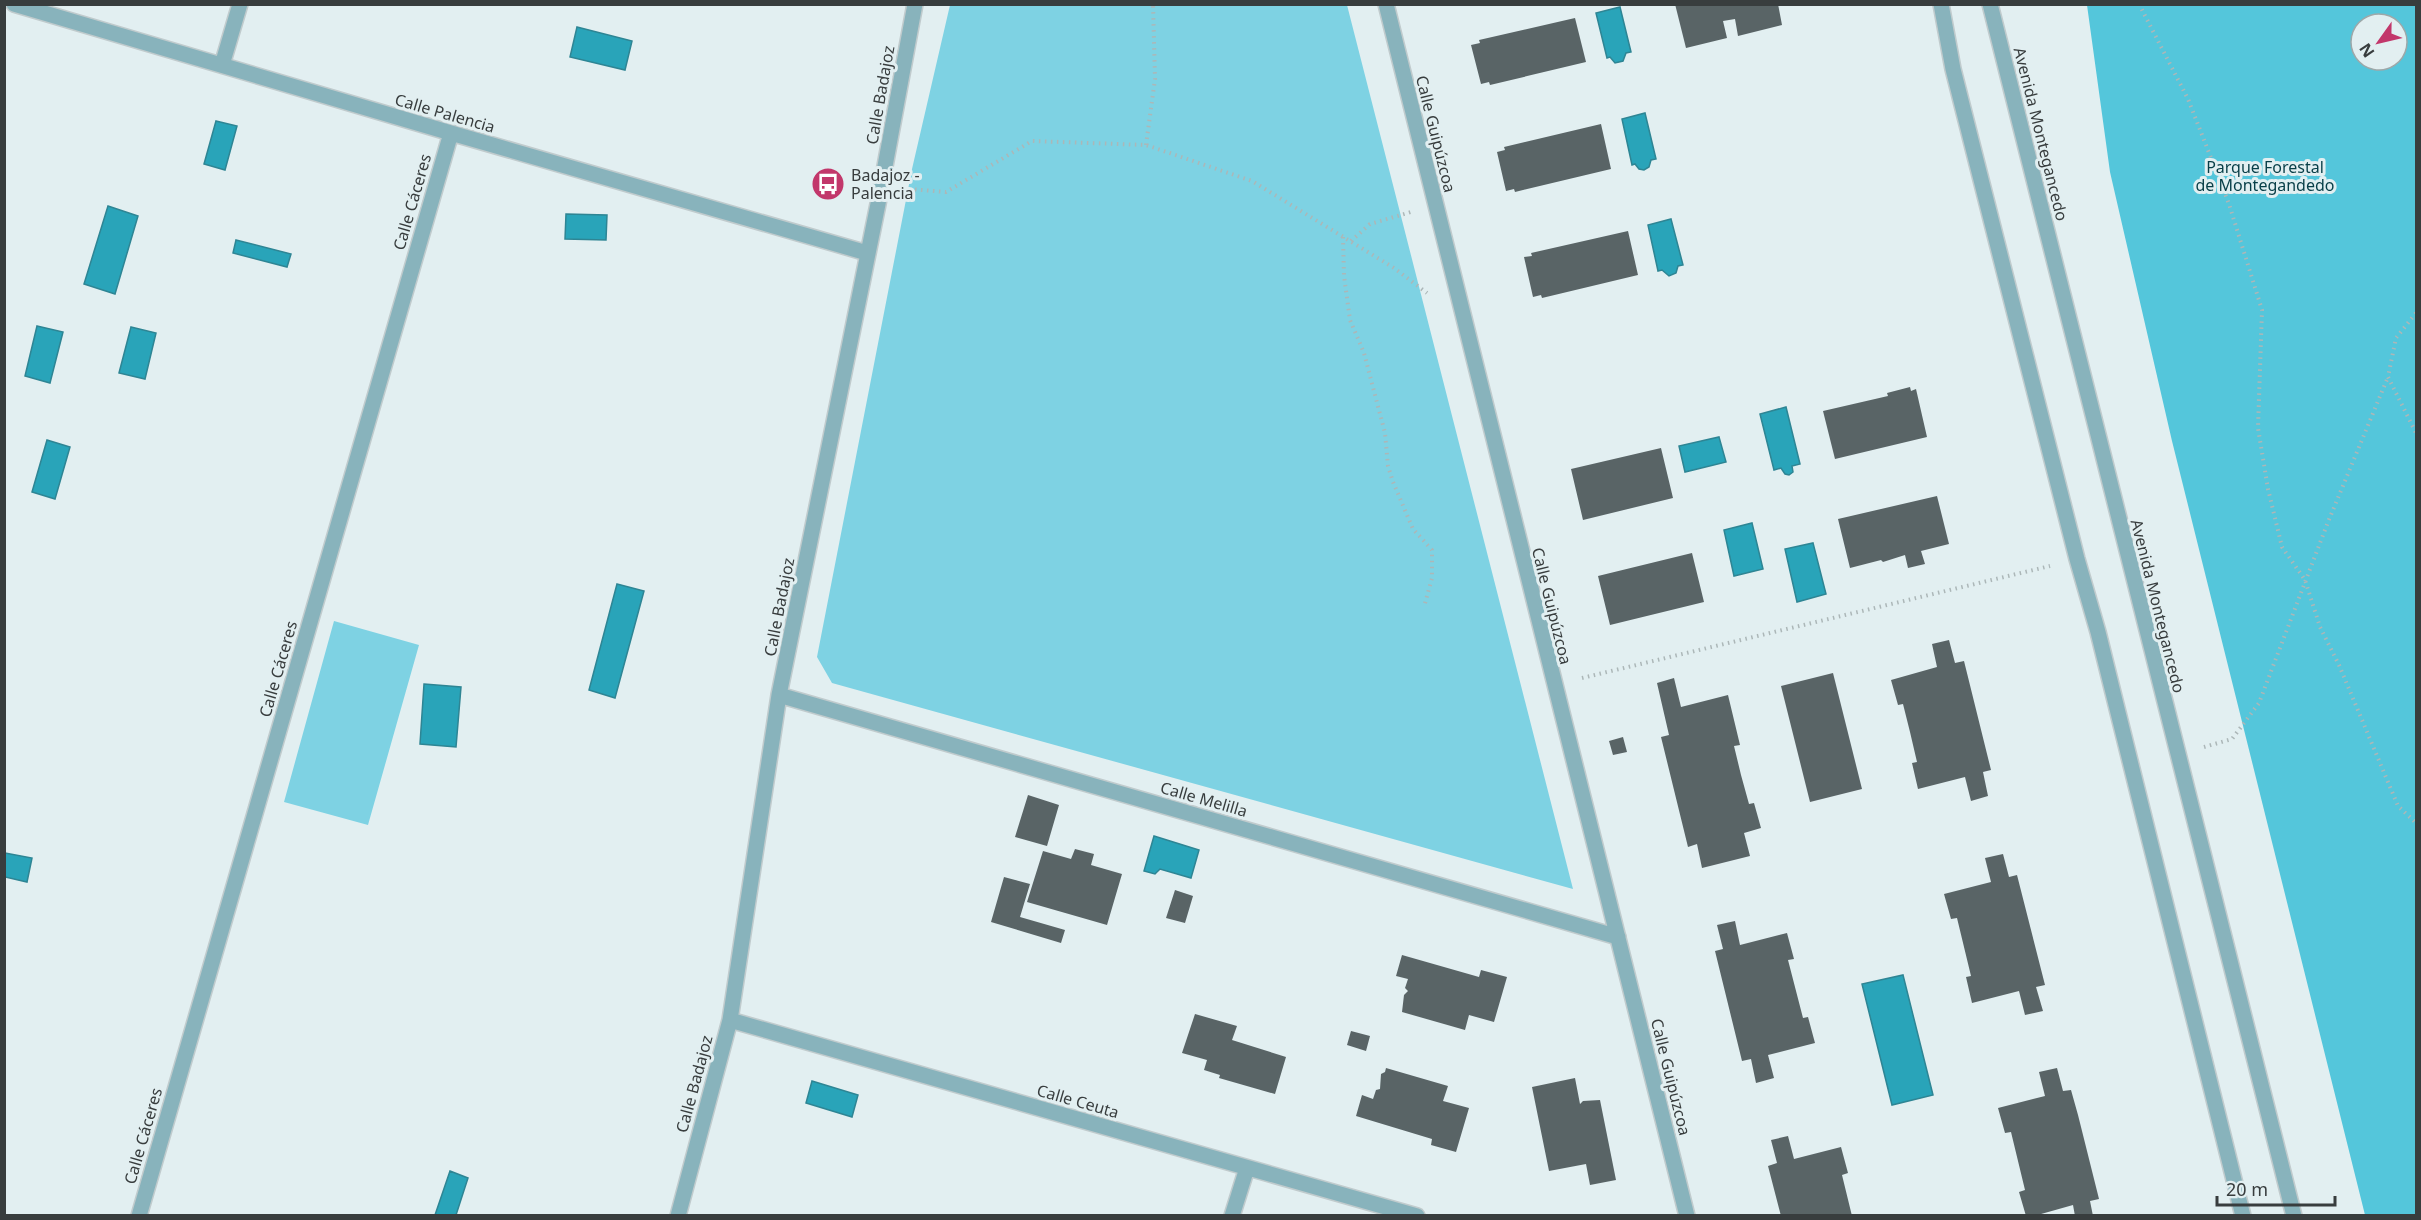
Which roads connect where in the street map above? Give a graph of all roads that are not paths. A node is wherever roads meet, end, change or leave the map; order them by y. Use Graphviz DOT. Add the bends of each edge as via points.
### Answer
graph roads {
  1 [pos="14,4"];
  2 [pos="240,4"];
  3 [pos="915,4"];
  4 [pos="1386,4"];
  5 [pos="1941,4"];
  6 [pos="1990,4"];
  7 [pos="222,65"];
  8 [pos="451,133"];
  9 [pos="867,252"];
  10 [pos="780,695"];
  11 [pos="1618,937"];
  12 [pos="730,1020"];
  13 [pos="1247,1168"];
  14 [pos="139,1215"];
  15 [pos="678,1215"];
  16 [pos="1232,1215"];
  17 [pos="1417,1215"];
  18 [pos="1687,1215"];
  19 [pos="2243,1215"];
  20 [pos="2294,1215"];
  1 -- 7 [label="street, Calle Palencia"];
  2 -- 7 [label="street"];
  3 -- 9 [label="street, Calle Badajoz"];
  4 -- 11 [label="street, Calle Guipúzcoa"];
  5 -- 19 [label="street" via="1953,69"];
  6 -- 20 [label="street, Avenida Montegancedo"];
  7 -- 8 [label="street, Calle Palencia"];
  8 -- 9 [label="street, Calle Palencia"];
  8 -- 14 [label="street, Calle Cáceres"];
  9 -- 10 [label="street, Calle Badajoz"];
  10 -- 11 [label="street, Calle Melilla"];
  10 -- 12 [label="street, Calle Badajoz"];
  11 -- 18 [label="street, Calle Guipúzcoa"];
  12 -- 13 [label="street, Calle Ceuta"];
  12 -- 15 [label="street, Calle Badajoz"];
  13 -- 16 [label="street"];
  13 -- 17 [label="street, Calle Ceuta"];
}
